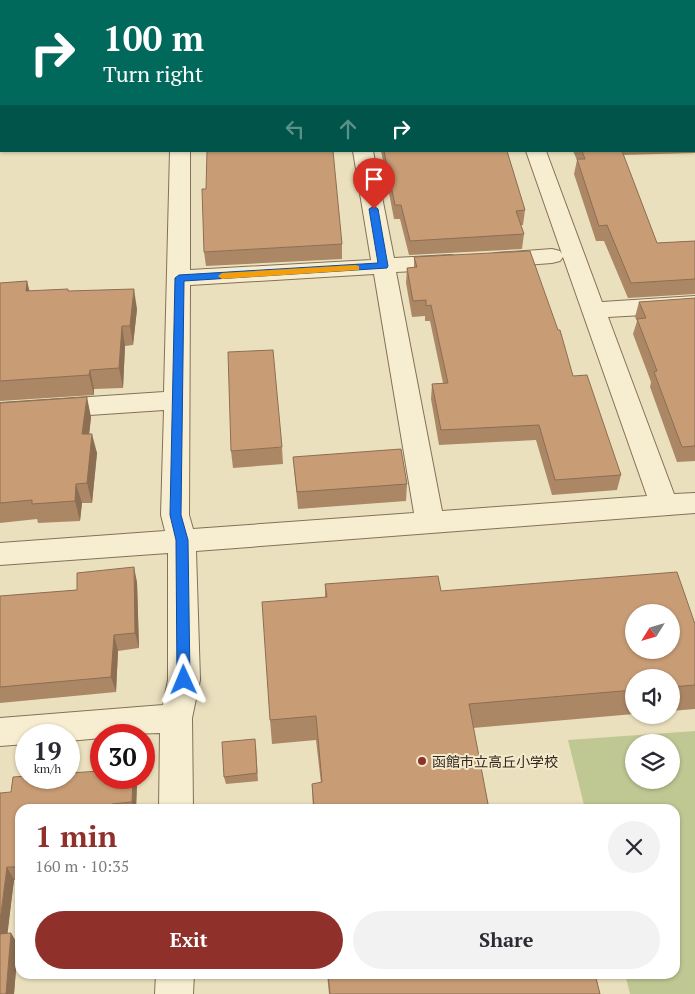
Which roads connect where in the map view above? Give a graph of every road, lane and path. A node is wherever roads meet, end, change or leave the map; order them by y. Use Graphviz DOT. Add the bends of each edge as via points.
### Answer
graph roads {
  1 [pos="180,152"];
  2 [pos="364,152"];
  3 [pos="536,152"];
  4 [pos="552,256"];
  5 [pos="384,266"];
  6 [pos="179,278"];
  7 [pos="695,304"];
  8 [pos="594,310"];
  9 [pos="178,400"];
  10 [pos="0,412"];
  11 [pos="695,503"];
  12 [pos="664,505"];
  13 [pos="430,523"];
  14 [pos="182,540"];
  15 [pos="0,554"];
  16 [pos="176,718"];
  17 [pos="0,732"];
  18 [pos="176,804"];
  19 [pos="174,979"];
  20 [pos="174,994"];
  1 -- 6 [label="street"];
  2 -- 5 [label="street"];
  3 -- 8 [label="street"];
  4 -- 5 [label="street"];
  5 -- 6 [label="street"];
  5 -- 13 [label="street"];
  6 -- 9 [label="street"];
  7 -- 8 [label="street"];
  8 -- 12 [label="street"];
  9 -- 10 [label="street"];
  9 -- 14 [label="street" via="175,515"];
  11 -- 12 [label="street"];
  12 -- 13 [label="street"];
  13 -- 14 [label="street"];
  14 -- 15 [label="street"];
  14 -- 16 [label="street" via="184,680"];
  16 -- 17 [label="street"];
  16 -- 18 [label="street"];
  19 -- 20 [label="street"];
}
